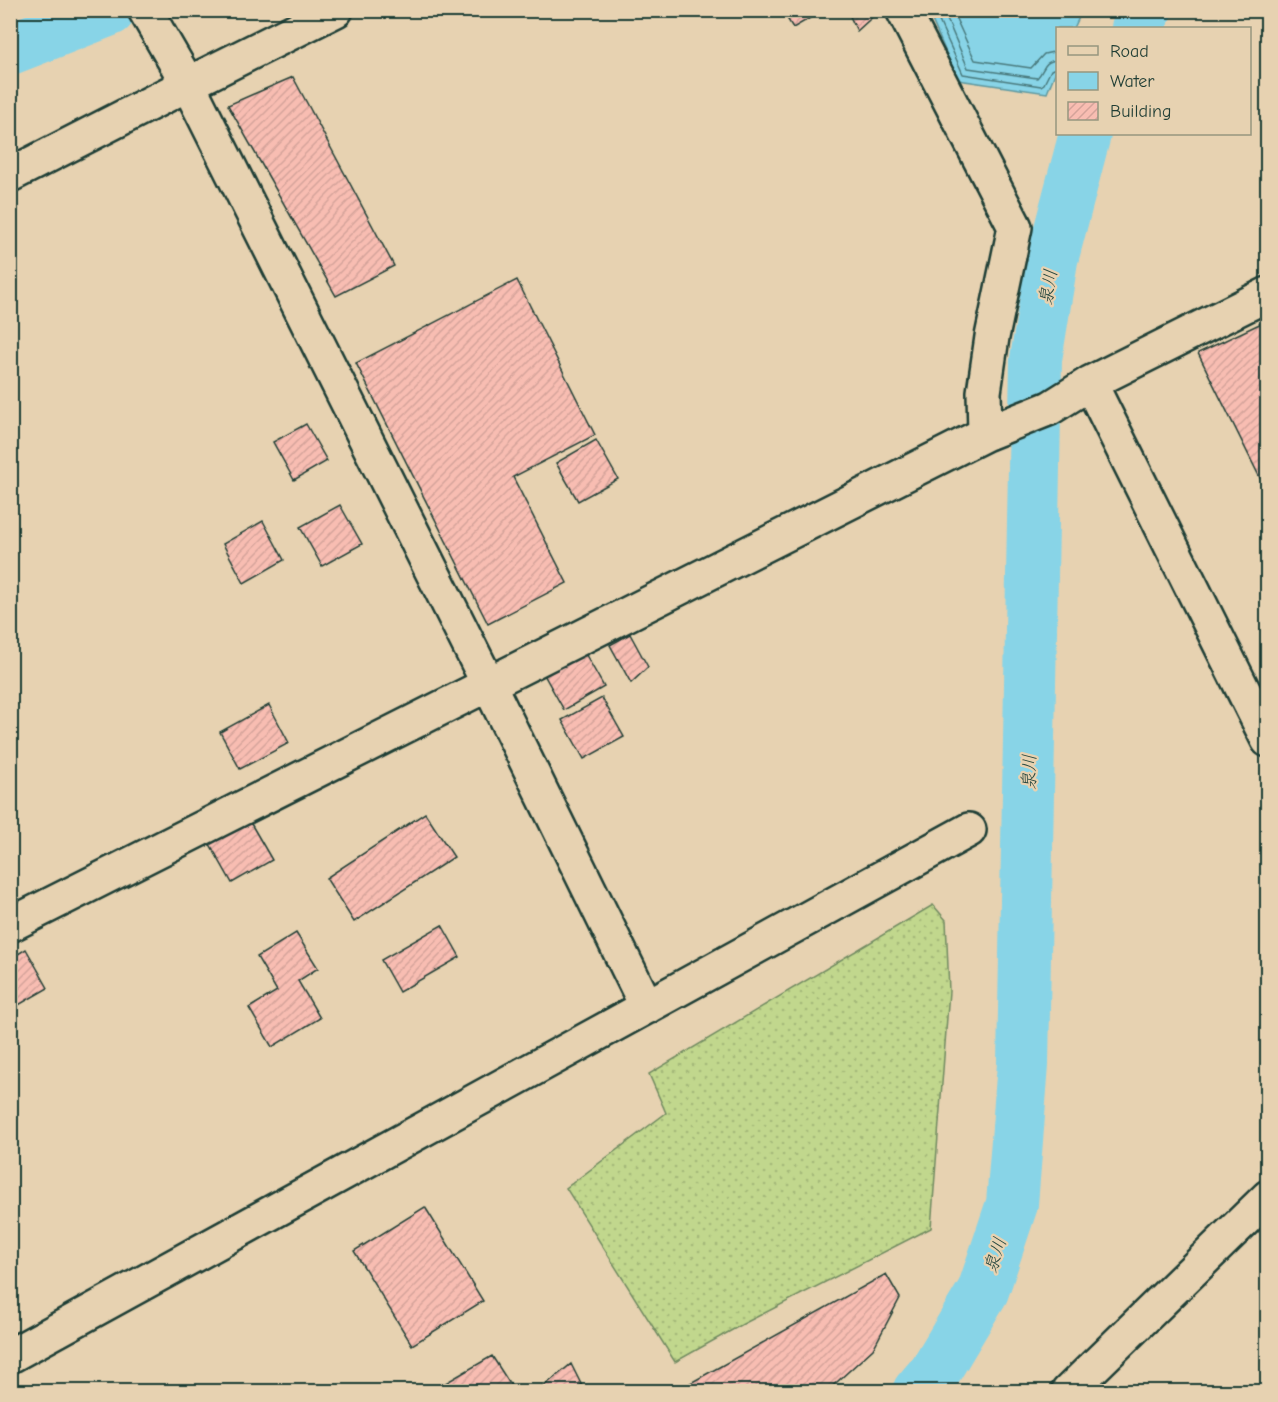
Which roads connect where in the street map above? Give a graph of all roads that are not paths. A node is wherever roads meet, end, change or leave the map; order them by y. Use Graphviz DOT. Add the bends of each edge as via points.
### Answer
graph roads {
  1 [pos="145,10"];
  2 [pos="336,10"];
  3 [pos="903,10"];
  4 [pos="188,84"];
  5 [pos="10,175"];
  6 [pos="1268,294"];
  7 [pos="1090,382"];
  8 [pos="985,434"];
  9 [pos="489,684"];
  10 [pos="1268,740"];
  11 [pos="969,830"];
  12 [pos="10,925"];
  13 [pos="647,1007"];
  14 [pos="1268,1197"];
  15 [pos="10,1356"];
  16 [pos="1068,1392"];
  1 -- 4 [label="street"];
  2 -- 4 [label="street"];
  3 -- 8 [label="street" via="1015,227 990,348 984,393"];
  4 -- 5 [label="street"];
  4 -- 9 [label="street"];
  6 -- 7 [label="street"];
  7 -- 8 [label="street" via="1050,408"];
  7 -- 10 [label="street"];
  8 -- 9 [label="street"];
  9 -- 12 [label="street"];
  9 -- 13 [label="street"];
  11 -- 13 [label="street"];
  13 -- 15 [label="street"];
  14 -- 16 [label="street"];
}
